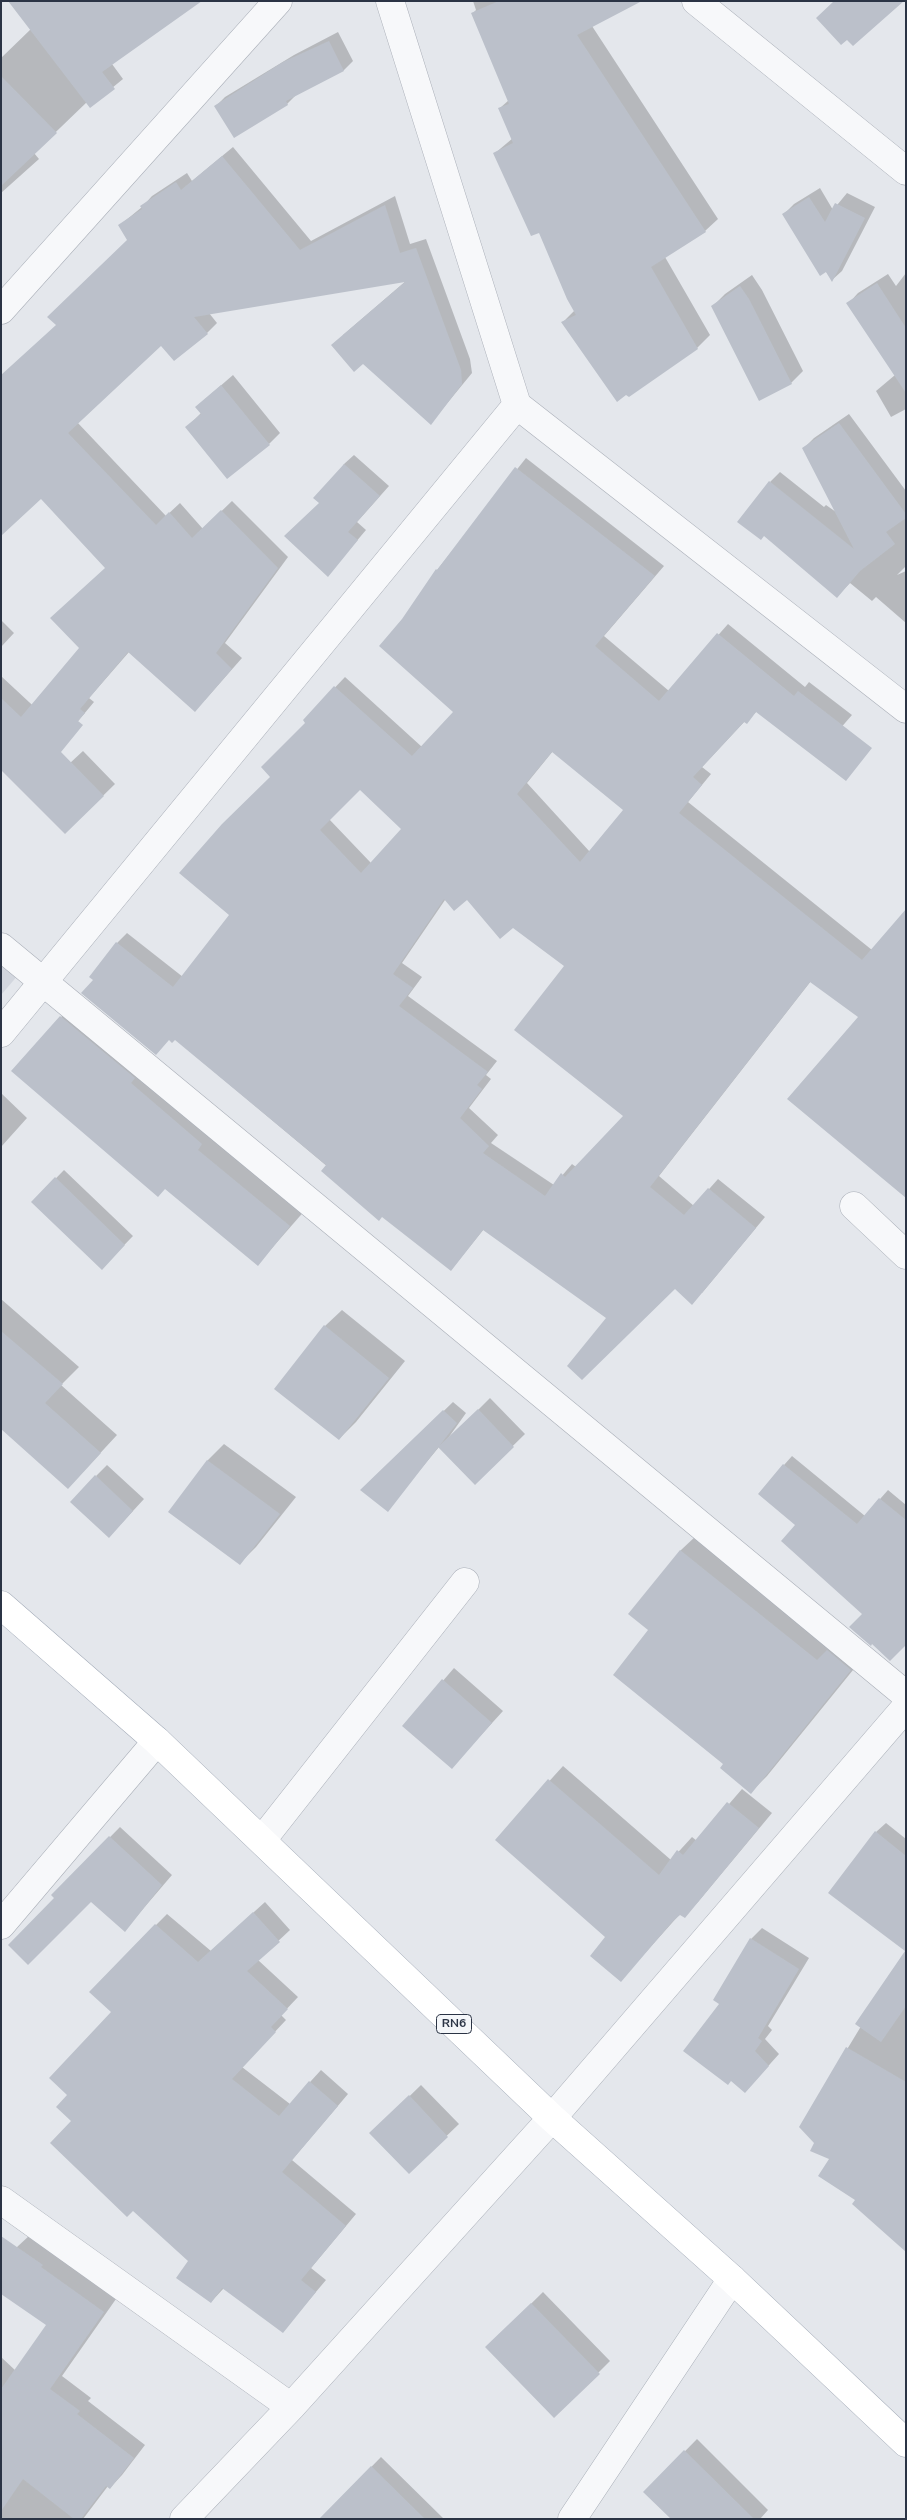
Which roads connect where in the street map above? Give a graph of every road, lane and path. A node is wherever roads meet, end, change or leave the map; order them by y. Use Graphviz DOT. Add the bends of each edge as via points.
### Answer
graph roads {
  1 [pos="278,1"];
  2 [pos="390,1"];
  3 [pos="696,1"];
  4 [pos="906,171"];
  5 [pos="1,310"];
  6 [pos="518,405"];
  7 [pos="906,709"];
  8 [pos="1,947"];
  9 [pos="43,982"];
  10 [pos="1,1033"];
  11 [pos="854,1206"];
  12 [pos="906,1255"];
  13 [pos="465,1582"];
  14 [pos="1,1605"];
  15 [pos="906,1695"];
  16 [pos="900,1725"];
  17 [pos="157,1741"];
  18 [pos="262,1840"];
  19 [pos="1,1925"];
  20 [pos="552,2118"];
  21 [pos="1,2200"];
  22 [pos="732,2279"];
  23 [pos="291,2407"];
  24 [pos="906,2444"];
  25 [pos="184,2519"];
  26 [pos="572,2519"];
  1 -- 5 [label="street"];
  2 -- 6 [label="street"];
  3 -- 4 [label="street"];
  6 -- 7 [label="street"];
  6 -- 9 [label="street"];
  8 -- 9 [label="street"];
  9 -- 10 [label="street"];
  9 -- 15 [label="street"];
  11 -- 12 [label="street"];
  13 -- 18 [label="street"];
  14 -- 17 [label="main road, RN6"];
  16 -- 20 [label="street"];
  17 -- 18 [label="main road, RN6"];
  17 -- 19 [label="street"];
  18 -- 20 [label="main road, RN6"];
  20 -- 22 [label="main road, RN6"];
  20 -- 23 [label="street"];
  21 -- 23 [label="street"];
  22 -- 24 [label="main road, RN6"];
  22 -- 26 [label="street"];
  23 -- 25 [label="street"];
}
